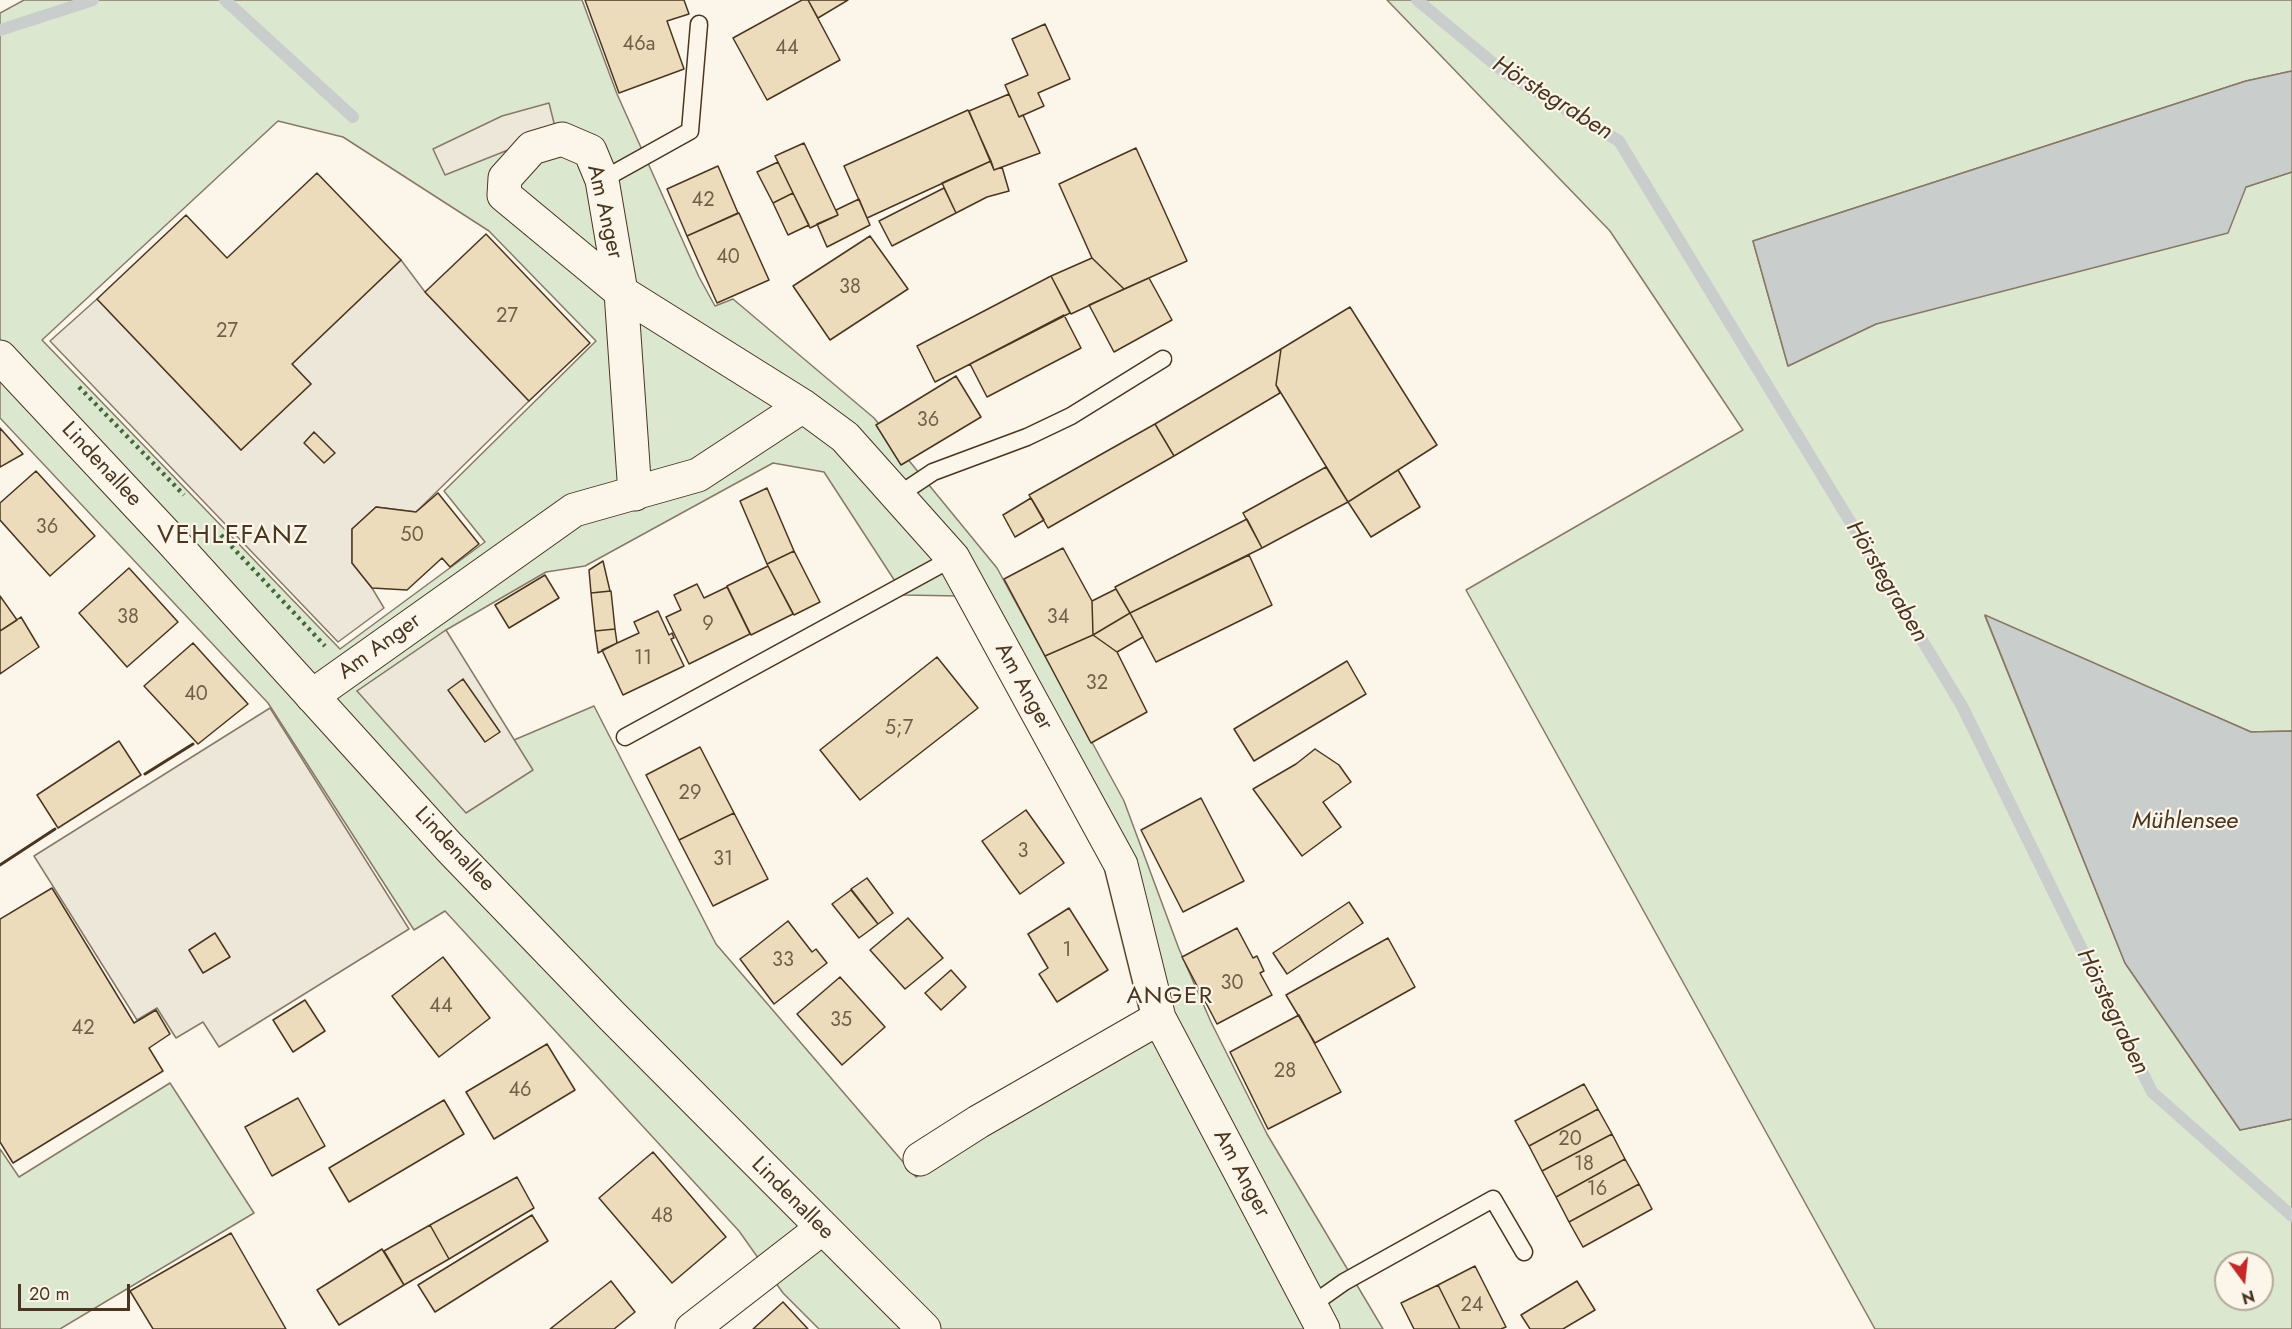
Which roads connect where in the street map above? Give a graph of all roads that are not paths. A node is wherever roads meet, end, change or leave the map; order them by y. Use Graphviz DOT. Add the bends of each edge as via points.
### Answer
graph roads {
  1 [pos="699,24"];
  2 [pos="602,180"];
  3 [pos="621,292"];
  4 [pos="0,357"];
  5 [pos="1163,359"];
  6 [pos="803,406"];
  7 [pos="635,494"];
  8 [pos="897,496"];
  9 [pos="953,558"];
  10 [pos="312,696"];
  11 [pos="625,737"];
  12 [pos="1159,1018"];
  13 [pos="920,1159"];
  14 [pos="821,1229"];
  15 [pos="1524,1252"];
  16 [pos="1316,1318"];
  17 [pos="692,1329"];
  18 [pos="924,1329"];
  1 -- 2 [label="lane" via="690,131"];
  2 -- 3 [label="street, Am Anger"];
  2 -- 3 [label="street, Am Anger" via="590,152 562,139 532,148 505,178 504,195"];
  3 -- 6 [label="street, Am Anger"];
  3 -- 7 [label="street, Am Anger"];
  4 -- 10 [label="street, Lindenallee"];
  5 -- 8 [label="lane" via="1071,416 933,472"];
  6 -- 7 [label="street, Am Anger" via="698,475"];
  6 -- 8 [label="street, Am Anger" via="845,437"];
  7 -- 10 [label="street, Am Anger" via="574,510"];
  8 -- 9 [label="street, Am Anger"];
  9 -- 11 [label="lane"];
  9 -- 12 [label="street, Am Anger" via="1121,865"];
  10 -- 14 [label="street, Lindenallee" via="536,938"];
  12 -- 13 [label="street"];
  12 -- 16 [label="street, Am Anger"];
  14 -- 17 [label="street"];
  14 -- 18 [label="street, Lindenallee"];
  15 -- 16 [label="lane" via="1493,1199 1344,1282"];
}
